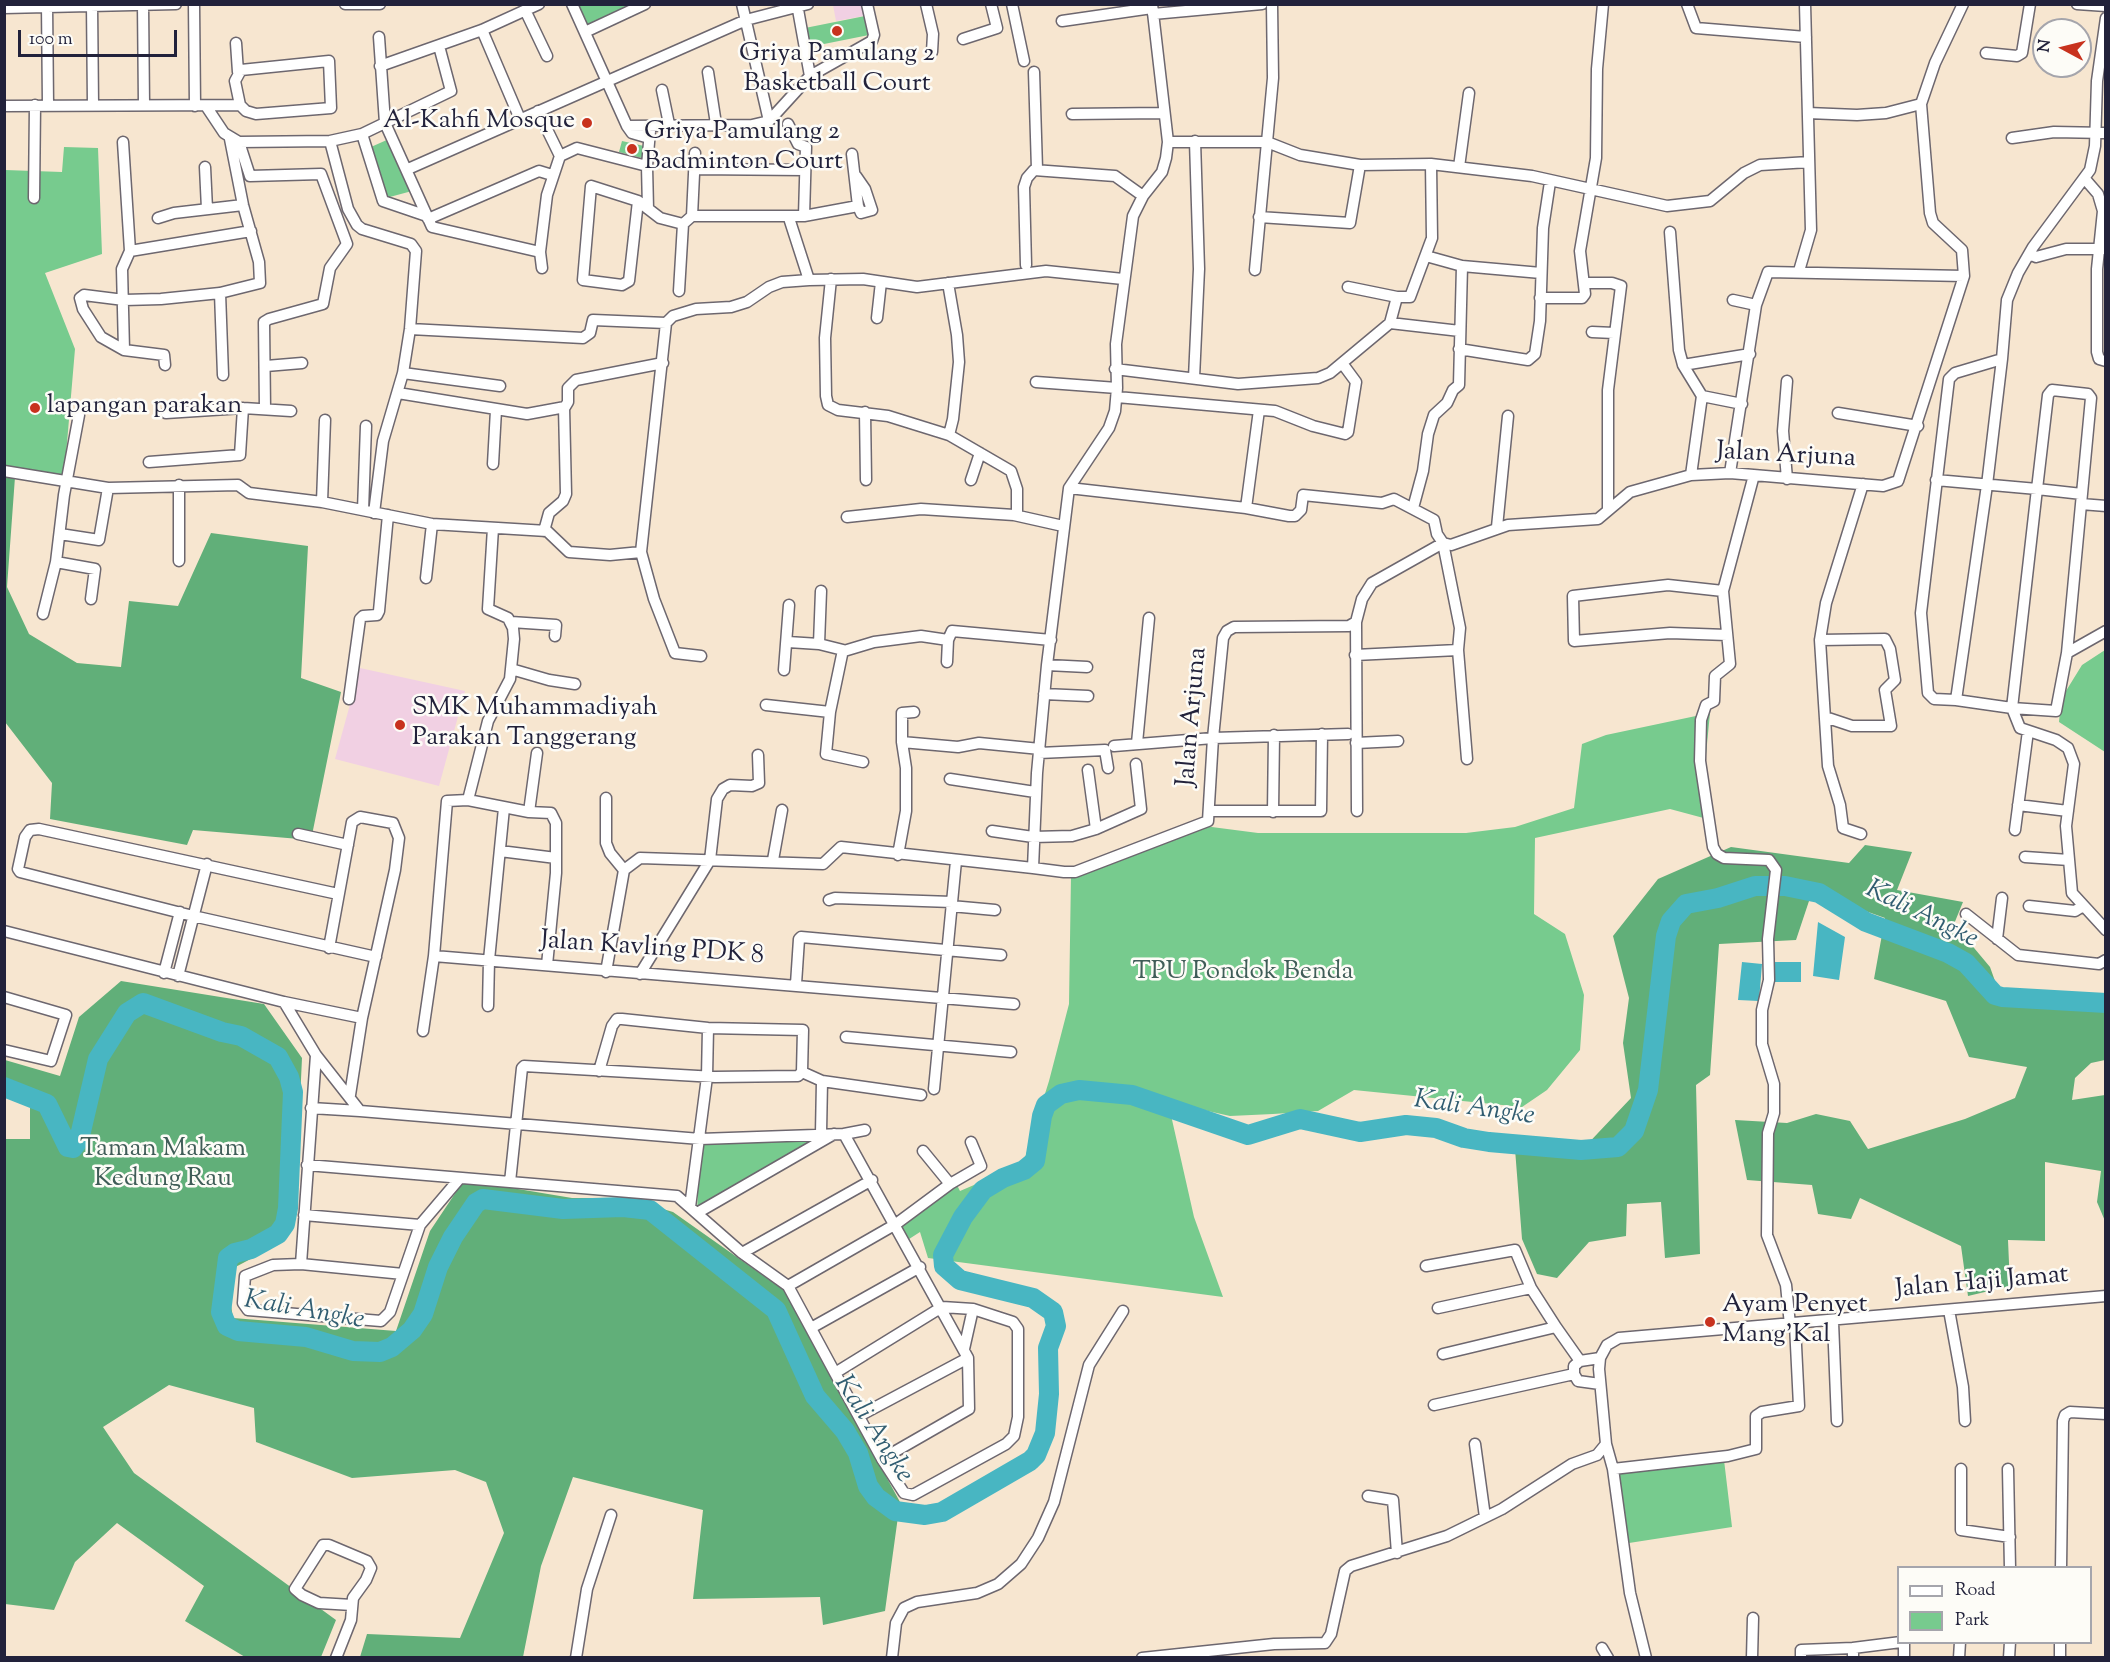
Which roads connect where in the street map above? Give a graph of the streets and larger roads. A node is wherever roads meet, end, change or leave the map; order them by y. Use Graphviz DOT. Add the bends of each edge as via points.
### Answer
graph roads {
  1 [pos="176,4"];
  2 [pos="194,4"];
  3 [pos="345,4"];
  4 [pos="380,4"];
  5 [pos="539,4"];
  6 [pos="572,4"];
  7 [pos="645,4"];
  8 [pos="742,4"];
  9 [pos="867,4"];
  10 [pos="926,4"];
  11 [pos="991,4"];
  12 [pos="1012,4"];
  13 [pos="1262,4"];
  14 [pos="1272,4"];
  15 [pos="1602,4"];
  16 [pos="1687,4"];
  17 [pos="1805,4"];
  18 [pos="1963,4"];
  19 [pos="2030,4"];
  20 [pos="2077,4"];
  21 [pos="92,5"];
  22 [pos="143,5"];
  23 [pos="801,5"];
  24 [pos="47,6"];
  25 [pos="2106,6"];
  26 [pos="4,8"];
  27 [pos="1152,9"];
  28 [pos="526,12"];
  29 [pos="2106,18"];
  30 [pos="746,20"];
  31 [pos="1062,21"];
  32 [pos="482,30"];
  33 [pos="585,32"];
  34 [pos="379,37"];
  35 [pos="1806,37"];
  36 [pos="963,39"];
  37 [pos="236,43"];
  38 [pos="440,46"];
  39 [pos="932,52"];
  40 [pos="1986,53"];
  41 [pos="547,56"];
  42 [pos="1024,61"];
  43 [pos="380,66"];
  44 [pos="238,72"];
  45 [pos="708,72"];
  46 [pos="1034,72"];
  47 [pos="810,76"];
  48 [pos="607,80"];
  49 [pos="662,90"];
  50 [pos="1469,93"];
  51 [pos="1921,104"];
  52 [pos="35,105"];
  53 [pos="48,105"];
  54 [pos="93,105"];
  55 [pos="144,105"];
  56 [pos="240,105"];
  57 [pos="4,106"];
  58 [pos="200,106"];
  59 [pos="538,111"];
  60 [pos="1162,113"];
  61 [pos="1808,113"];
  62 [pos="1072,114"];
  63 [pos="520,119"];
  64 [pos="769,121"];
  65 [pos="386,123"];
  66 [pos="651,124"];
  67 [pos="669,124"];
  68 [pos="716,124"];
  69 [pos="789,124"];
  70 [pos="627,126"];
  71 [pos="2101,133"];
  72 [pos="362,134"];
  73 [pos="649,138"];
  74 [pos="2012,138"];
  75 [pos="235,141"];
  76 [pos="330,141"];
  77 [pos="1195,141"];
  78 [pos="123,142"];
  79 [pos="1168,142"];
  80 [pos="1267,142"];
  81 [pos="695,153"];
  82 [pos="852,153"];
  83 [pos="560,156"];
  84 [pos="1809,162"];
  85 [pos="1431,164"];
  86 [pos="1360,165"];
  87 [pos="647,166"];
  88 [pos="1459,167"];
  89 [pos="205,168"];
  90 [pos="408,169"];
  91 [pos="694,169"];
  92 [pos="1037,169"];
  93 [pos="805,170"];
  94 [pos="552,175"];
  95 [pos="1550,182"];
  96 [pos="2088,183"];
  97 [pos="2106,186"];
  98 [pos="1592,189"];
  99 [pos="1143,196"];
  100 [pos="34,198"];
  101 [pos="638,201"];
  102 [pos="243,205"];
  103 [pos="207,209"];
  104 [pos="648,209"];
  105 [pos="692,216"];
  106 [pos="804,216"];
  107 [pos="1259,217"];
  108 [pos="158,218"];
  109 [pos="428,218"];
  110 [pos="789,218"];
  111 [pos="683,224"];
  112 [pos="251,231"];
  113 [pos="1670,232"];
  114 [pos="2102,249"];
  115 [pos="130,251"];
  116 [pos="540,252"];
  117 [pos="2029,254"];
  118 [pos="1426,256"];
  119 [pos="1026,265"];
  120 [pos="1462,266"];
  121 [pos="542,268"];
  122 [pos="1256,270"];
  123 [pos="1799,271"];
  124 [pos="1541,273"];
  125 [pos="1964,276"];
  126 [pos="831,279"];
  127 [pos="1123,279"];
  128 [pos="809,280"];
  129 [pos="881,282"];
  130 [pos="948,283"];
  131 [pos="1585,283"];
  132 [pos="1348,287"];
  133 [pos="678,291"];
  134 [pos="220,293"];
  135 [pos="1397,297"];
  136 [pos="1540,298"];
  137 [pos="124,300"];
  138 [pos="1733,300"];
  139 [pos="1756,305"];
  140 [pos="877,318"];
  141 [pos="666,322"];
  142 [pos="1390,322"];
  143 [pos="410,329"];
  144 [pos="1460,331"];
  145 [pos="1592,332"];
  146 [pos="1614,333"];
  147 [pos="1459,349"];
  148 [pos="124,350"];
  149 [pos="1750,354"];
  150 [pos="2002,359"];
  151 [pos="2106,361"];
  152 [pos="302,363"];
  153 [pos="663,363"];
  154 [pos="1342,363"];
  155 [pos="165,365"];
  156 [pos="1683,365"];
  157 [pos="266,366"];
  158 [pos="1115,369"];
  159 [pos="404,374"];
  160 [pos="223,375"];
  161 [pos="1194,378"];
  162 [pos="1787,381"];
  163 [pos="1036,382"];
  164 [pos="500,386"];
  165 [pos="398,393"];
  166 [pos="1117,393"];
  167 [pos="1702,396"];
  168 [pos="1742,404"];
  169 [pos="564,407"];
  170 [pos="243,408"];
  171 [pos="265,409"];
  172 [pos="496,410"];
  173 [pos="1259,410"];
  174 [pos="291,411"];
  175 [pos="865,412"];
  176 [pos="166,413"];
  177 [pos="1838,413"];
  178 [pos="79,416"];
  179 [pos="1508,416"];
  180 [pos="325,420"];
  181 [pos="366,426"];
  182 [pos="1918,426"];
  183 [pos="949,435"];
  184 [pos="980,453"];
  185 [pos="149,462"];
  186 [pos="493,464"];
  187 [pos="4,471"];
  188 [pos="1730,473"];
  189 [pos="1691,475"];
  190 [pos="1754,475"];
  191 [pos="1787,479"];
  192 [pos="866,480"];
  193 [pos="971,480"];
  194 [pos="1936,480"];
  195 [pos="66,482"];
  196 [pos="1863,484"];
  197 [pos="1987,484"];
  198 [pos="179,485"];
  199 [pos="108,488"];
  200 [pos="1069,488"];
  201 [pos="2037,489"];
  202 [pos="2082,499"];
  203 [pos="322,502"];
  204 [pos="2106,506"];
  205 [pos="1246,508"];
  206 [pos="1413,508"];
  207 [pos="1608,509"];
  208 [pos="369,511"];
  209 [pos="388,515"];
  210 [pos="1014,515"];
  211 [pos="847,517"];
  212 [pos="432,524"];
  213 [pos="1063,526"];
  214 [pos="1497,527"];
  215 [pos="493,528"];
  216 [pos="544,531"];
  217 [pos="60,534"];
  218 [pos="1443,543"];
  219 [pos="641,552"];
  220 [pos="179,561"];
  221 [pos="56,562"];
  222 [pos="426,578"];
  223 [pos="821,591"];
  224 [pos="1723,591"];
  225 [pos="91,599"];
  226 [pos="789,605"];
  227 [pos="43,614"];
  228 [pos="1149,618"];
  229 [pos="511,622"];
  230 [pos="1356,622"];
  231 [pos="2106,631"];
  232 [pos="1727,635"];
  233 [pos="555,636"];
  234 [pos="948,640"];
  235 [pos="1051,640"];
  236 [pos="1821,640"];
  237 [pos="788,642"];
  238 [pos="819,644"];
  239 [pos="844,651"];
  240 [pos="1458,651"];
  241 [pos="2067,653"];
  242 [pos="1355,655"];
  243 [pos="701,656"];
  244 [pos="947,662"];
  245 [pos="1047,665"];
  246 [pos="1087,667"];
  247 [pos="511,669"];
  248 [pos="784,670"];
  249 [pos="575,684"];
  250 [pos="1044,694"];
  251 [pos="1088,696"];
  252 [pos="349,699"];
  253 [pos="1956,700"];
  254 [pos="766,705"];
  255 [pos="2012,708"];
  256 [pos="830,712"];
  257 [pos="914,712"];
  258 [pos="1825,717"];
  259 [pos="2028,730"];
  260 [pos="1322,734"];
  261 [pos="1348,734"];
  262 [pos="1274,735"];
  263 [pos="1213,738"];
  264 [pos="1398,741"];
  265 [pos="902,742"];
  266 [pos="1137,743"];
  267 [pos="1356,743"];
  268 [pos="1114,746"];
  269 [pos="1039,751"];
  270 [pos="537,753"];
  271 [pos="758,755"];
  272 [pos="1467,759"];
  273 [pos="863,762"];
  274 [pos="1136,764"];
  275 [pos="1108,768"];
  276 [pos="1088,770"];
  277 [pos="950,779"];
  278 [pos="1035,792"];
  279 [pos="606,798"];
  280 [pos="468,800"];
  281 [pos="2018,805"];
  282 [pos="504,808"];
  283 [pos="782,810"];
  284 [pos="1357,811"];
  285 [pos="2068,811"];
  286 [pos="529,812"];
  287 [pos="1273,812"];
  288 [pos="1209,816"];
  289 [pos="1096,829"];
  290 [pos="2015,830"];
  291 [pos="992,831"];
  292 [pos="298,834"];
  293 [pos="1860,834"];
  294 [pos="1033,837"];
  295 [pos="348,845"];
  296 [pos="501,851"];
  297 [pos="898,855"];
  298 [pos="2025,857"];
  299 [pos="556,858"];
  300 [pos="710,860"];
  301 [pos="2069,860"];
  302 [pos="773,861"];
  303 [pos="956,861"];
  304 [pos="207,864"];
  305 [pos="1033,867"];
  306 [pos="624,870"];
  307 [pos="338,894"];
  308 [pos="2002,898"];
  309 [pos="828,900"];
  310 [pos="952,904"];
  311 [pos="2029,906"];
  312 [pos="2083,906"];
  313 [pos="995,910"];
  314 [pos="180,912"];
  315 [pos="1966,914"];
  316 [pos="193,916"];
  317 [pos="2106,930"];
  318 [pos="4,931"];
  319 [pos="1997,939"];
  320 [pos="329,948"];
  321 [pos="947,951"];
  322 [pos="1001,955"];
  323 [pos="434,956"];
  324 [pos="376,957"];
  325 [pos="489,960"];
  326 [pos="2106,960"];
  327 [pos="547,965"];
  328 [pos="606,972"];
  329 [pos="164,973"];
  330 [pos="640,974"];
  331 [pos="178,976"];
  332 [pos="796,984"];
  333 [pos="4,997"];
  334 [pos="942,999"];
  335 [pos="284,1002"];
  336 [pos="1014,1004"];
  337 [pos="488,1006"];
  338 [pos="362,1018"];
  339 [pos="708,1028"];
  340 [pos="423,1031"];
  341 [pos="846,1037"];
  342 [pos="939,1045"];
  343 [pos="4,1050"];
  344 [pos="1011,1052"];
  345 [pos="316,1055"];
  346 [pos="598,1071"];
  347 [pos="802,1072"];
  348 [pos="707,1077"];
  349 [pos="822,1081"];
  350 [pos="934,1089"];
  351 [pos="350,1095"];
  352 [pos="921,1095"];
  353 [pos="311,1108"];
  354 [pos="360,1111"];
  355 [pos="516,1122"];
  356 [pos="865,1131"];
  357 [pos="821,1133"];
  358 [pos="839,1134"];
  359 [pos="700,1139"];
  360 [pos="971,1142"];
  361 [pos="922,1151"];
  362 [pos="307,1165"];
  363 [pos="460,1178"];
  364 [pos="872,1180"];
  365 [pos="510,1182"];
  366 [pos="950,1184"];
  367 [pos="693,1210"];
  368 [pos="304,1215"];
  369 [pos="896,1224"];
  370 [pos="420,1225"];
  371 [pos="742,1253"];
  372 [pos="301,1264"];
  373 [pos="1426,1266"];
  374 [pos="920,1267"];
  375 [pos="403,1274"];
  376 [pos="788,1286"];
  377 [pos="1532,1288"];
  378 [pos="2106,1296"];
  379 [pos="942,1307"];
  380 [pos="1438,1308"];
  381 [pos="973,1309"];
  382 [pos="1949,1310"];
  383 [pos="1123,1311"];
  384 [pos="1833,1322"];
  385 [pos="1792,1325"];
  386 [pos="1556,1327"];
  387 [pos="811,1328"];
  388 [pos="966,1353"];
  389 [pos="1443,1354"];
  390 [pos="1600,1358"];
  391 [pos="1580,1361"];
  392 [pos="835,1373"];
  393 [pos="1574,1374"];
  394 [pos="1600,1384"];
  395 [pos="1434,1405"];
  396 [pos="2106,1414"];
  397 [pos="859,1416"];
  398 [pos="1837,1421"];
  399 [pos="1965,1421"];
  400 [pos="1475,1444"];
  401 [pos="1606,1444"];
  402 [pos="882,1459"];
  403 [pos="1613,1469"];
  404 [pos="1961,1469"];
  405 [pos="2008,1469"];
  406 [pos="1368,1496"];
  407 [pos="611,1515"];
  408 [pos="1485,1517"];
  409 [pos="2010,1537"];
  410 [pos="1397,1553"];
  411 [pos="2010,1566"];
  412 [pos="2061,1566"];
  413 [pos="574,1587"];
  414 [pos="587,1589"];
  415 [pos="352,1605"];
  416 [pos="1754,1618"];
  417 [pos="1897,1643"];
  418 [pos="1853,1653"];
  419 [pos="336,1658"];
  420 [pos="576,1658"];
  421 [pos="892,1658"];
  422 [pos="1142,1658"];
  423 [pos="1646,1658"];
  424 [pos="1752,1658"];
  425 [pos="1801,1658"];
  1 -- 22 [label="street"];
  2 -- 58 [label="street"];
  3 -- 4 [label="street"];
  5 -- 28 [label="street"];
  6 -- 33 [label="street"];
  7 -- 33 [label="street"];
  8 -- 30 [label="street"];
  9 -- 47 [label="street" via="872,41"];
  10 -- 39 [label="street" via="933,34"];
  11 -- 36 [label="street" via="997,28"];
  12 -- 42 [label="street"];
  13 -- 27 [label="street"];
  14 -- 80 [label="street" via="1273,78"];
  15 -- 98 [label="street" via="1597,69 1598,148"];
  16 -- 35 [label="street" via="1696,28"];
  17 -- 35 [label="street"];
  18 -- 51 [label="street, Jalan Arjuna"];
  19 -- 40 [label="street" via="2022,53"];
  20 -- 25 [label="street"];
  21 -- 22 [label="street"];
  21 -- 24 [label="street"];
  21 -- 54 [label="street"];
  22 -- 55 [label="street"];
  23 -- 30 [label="street"];
  23 -- 47 [label="street"];
  24 -- 26 [label="street"];
  24 -- 53 [label="street"];
  27 -- 31 [label="street"];
  27 -- 60 [label="street"];
  28 -- 32 [label="street"];
  28 -- 41 [label="street"];
  29 -- 71 [label="street" via="2097,81"];
  30 -- 48 [label="street"];
  30 -- 64 [label="street"];
  32 -- 38 [label="street"];
  32 -- 63 [label="street"];
  33 -- 48 [label="street"];
  34 -- 43 [label="street"];
  35 -- 61 [label="street"];
  37 -- 44 [label="street"];
  38 -- 43 [label="street"];
  38 -- 65 [label="street" via="451,91"];
  43 -- 65 [label="street"];
  44 -- 56 [label="street" via="235,81"];
  44 -- 56 [label="street" via="330,63 331,108 256,114"];
  45 -- 68 [label="street"];
  46 -- 92 [label="street"];
  47 -- 64 [label="street"];
  48 -- 59 [label="street"];
  48 -- 70 [label="street"];
  49 -- 67 [label="street"];
  50 -- 88 [label="street"];
  51 -- 61 [label="street" via="1886,113"];
  51 -- 125 [label="street, Jalan Arjuna" via="1929,213 1962,250"];
  52 -- 53 [label="street"];
  52 -- 57 [label="street"];
  52 -- 100 [label="street"];
  53 -- 54 [label="street"];
  54 -- 55 [label="street"];
  55 -- 58 [label="street"];
  56 -- 58 [label="street"];
  58 -- 75 [label="street"];
  59 -- 63 [label="street"];
  59 -- 83 [label="street"];
  60 -- 62 [label="street"];
  60 -- 79 [label="street"];
  61 -- 84 [label="street"];
  63 -- 90 [label="street"];
  64 -- 68 [label="street" via="753,125"];
  65 -- 72 [label="street"];
  65 -- 90 [label="street"];
  66 -- 67 [label="street"];
  66 -- 70 [label="street"];
  66 -- 73 [label="street"];
  67 -- 68 [label="street"];
  69 -- 93 [label="street" via="798,144 806,147"];
  70 -- 73 [label="street" via="632,133"];
  71 -- 74 [label="street" via="2054,132"];
  71 -- 96 [label="street"];
  72 -- 76 [label="street"];
  72 -- 109 [label="street" via="383,201"];
  73 -- 87 [label="street"];
  75 -- 76 [label="street"];
  75 -- 102 [label="street"];
  75 -- 157 [label="street" via="250,176 320,173 347,244 330,268 323,304 264,322"];
  76 -- 143 [label="street" via="348,209 357,225 415,248"];
  77 -- 79 [label="street"];
  77 -- 80 [label="street"];
  77 -- 161 [label="street" via="1199,269"];
  78 -- 115 [label="street"];
  79 -- 99 [label="street" via="1165,165"];
  80 -- 86 [label="street" via="1300,155"];
  80 -- 107 [label="street"];
  81 -- 91 [label="street"];
  82 -- 106 [label="street" via="856,176 866,189 872,210 861,213 858,206"];
  83 -- 87 [label="street" via="577,148"];
  83 -- 94 [label="street"];
  84 -- 98 [label="street" via="1751,168 1715,198 1690,204 1667,206"];
  84 -- 123 [label="street" via="1811,234"];
  85 -- 86 [label="street"];
  85 -- 88 [label="street"];
  85 -- 118 [label="street" via="1432,238"];
  86 -- 107 [label="street" via="1350,224"];
  87 -- 104 [label="street"];
  88 -- 95 [label="street"];
  89 -- 103 [label="street"];
  90 -- 109 [label="street"];
  91 -- 93 [label="street"];
  91 -- 105 [label="street"];
  92 -- 99 [label="street" via="1114,176"];
  92 -- 119 [label="street" via="1024,187"];
  93 -- 106 [label="street"];
  94 -- 109 [label="street" via="539,171"];
  94 -- 116 [label="street"];
  95 -- 98 [label="street"];
  95 -- 124 [label="street"];
  96 -- 97 [label="street"];
  96 -- 114 [label="street" via="2103,206"];
  96 -- 117 [label="street"];
  98 -- 131 [label="street" via="1580,251"];
  99 -- 127 [label="street" via="1133,216"];
  101 -- 101 [label="street" via="590,186 583,280 622,285 629,281"];
  101 -- 104 [label="street"];
  102 -- 103 [label="street"];
  102 -- 112 [label="street"];
  103 -- 108 [label="street"];
  104 -- 111 [label="street" via="660,218"];
  105 -- 110 [label="street"];
  105 -- 111 [label="street"];
  106 -- 110 [label="street"];
  107 -- 122 [label="street"];
  109 -- 116 [label="street" via="435,229"];
  110 -- 128 [label="street"];
  111 -- 133 [label="street"];
  112 -- 115 [label="street"];
  112 -- 134 [label="street" via="261,281"];
  113 -- 156 [label="street"];
  114 -- 117 [label="street" via="2066,249 2036,257"];
  114 -- 151 [label="street" via="2097,352 2099,359"];
  115 -- 137 [label="street" via="122,266"];
  116 -- 121 [label="street"];
  117 -- 150 [label="street" via="2009,294"];
  118 -- 120 [label="street"];
  118 -- 135 [label="street" via="1410,297"];
  120 -- 124 [label="street"];
  120 -- 144 [label="street"];
  123 -- 125 [label="street"];
  123 -- 139 [label="street" via="1768,272"];
  124 -- 136 [label="street"];
  125 -- 182 [label="street, Jalan Arjuna"];
  126 -- 128 [label="street"];
  126 -- 129 [label="street"];
  126 -- 175 [label="street" via="825,338 826,401 834,409"];
  127 -- 130 [label="street" via="1046,271"];
  127 -- 158 [label="street"];
  128 -- 141 [label="street" via="782,282 747,302 696,309"];
  129 -- 130 [label="street" via="917,287"];
  129 -- 140 [label="street"];
  130 -- 183 [label="street" via="958,362"];
  131 -- 136 [label="street" via="1582,298"];
  131 -- 146 [label="street" via="1621,286"];
  132 -- 135 [label="street"];
  134 -- 137 [label="street"];
  134 -- 160 [label="street"];
  135 -- 142 [label="street"];
  136 -- 147 [label="street" via="1533,358"];
  137 -- 148 [label="street"];
  137 -- 148 [label="street" via="84,295 80,300 100,337"];
  138 -- 139 [label="street"];
  139 -- 149 [label="street"];
  141 -- 143 [label="street" via="593,320 590,333 583,338"];
  141 -- 153 [label="street"];
  142 -- 144 [label="street"];
  142 -- 154 [label="street"];
  143 -- 159 [label="street"];
  144 -- 147 [label="street"];
  145 -- 146 [label="street"];
  146 -- 207 [label="street" via="1608,390"];
  147 -- 206 [label="street" via="1459,385 1434,415"];
  148 -- 155 [label="street" via="162,354"];
  149 -- 156 [label="street"];
  149 -- 168 [label="street"];
  150 -- 194 [label="street" via="1950,376"];
  150 -- 197 [label="street"];
  152 -- 157 [label="street"];
  153 -- 169 [label="street" via="576,380 568,388"];
  153 -- 219 [label="street"];
  154 -- 161 [label="street" via="1324,376 1307,380 1238,384"];
  154 -- 173 [label="street" via="1356,382 1346,433 1313,426 1280,412"];
  156 -- 167 [label="street"];
  157 -- 171 [label="street"];
  158 -- 161 [label="street"];
  158 -- 166 [label="street"];
  159 -- 164 [label="street"];
  159 -- 165 [label="street"];
  162 -- 191 [label="street" via="1783,431"];
  163 -- 166 [label="street"];
  165 -- 172 [label="street"];
  165 -- 208 [label="street" via="383,441"];
  166 -- 173 [label="street"];
  166 -- 200 [label="street" via="1109,428"];
  167 -- 168 [label="street"];
  167 -- 189 [label="street"];
  168 -- 188 [label="street"];
  169 -- 172 [label="street" via="527,414"];
  169 -- 216 [label="street" via="566,494 549,513"];
  170 -- 171 [label="street"];
  170 -- 176 [label="street"];
  170 -- 185 [label="street" via="240,455"];
  171 -- 174 [label="street"];
  172 -- 186 [label="street"];
  173 -- 205 [label="street"];
  175 -- 183 [label="street"];
  175 -- 192 [label="street"];
  177 -- 182 [label="street"];
  178 -- 195 [label="street"];
  179 -- 214 [label="street"];
  180 -- 203 [label="street"];
  181 -- 208 [label="street"];
  182 -- 196 [label="street, Jalan Arjuna" via="1898,481 1883,486"];
  183 -- 184 [label="street"];
  184 -- 193 [label="street"];
  184 -- 210 [label="street" via="1013,472 1017,489"];
  187 -- 195 [label="street"];
  188 -- 189 [label="street, Jalan Arjuna"];
  188 -- 190 [label="street, Jalan Arjuna"];
  189 -- 207 [label="street, Jalan Arjuna" via="1630,492"];
  190 -- 191 [label="street, Jalan Arjuna"];
  190 -- 224 [label="street"];
  191 -- 196 [label="street, Jalan Arjuna"];
  194 -- 197 [label="street"];
  194 -- 253 [label="street" via="1921,628 1928,693 1934,699"];
  195 -- 199 [label="street"];
  195 -- 217 [label="street"];
  196 -- 236 [label="street" via="1826,603"];
  197 -- 201 [label="street"];
  197 -- 253 [label="street"];
  198 -- 199 [label="street"];
  198 -- 203 [label="street" via="238,484 249,493"];
  198 -- 220 [label="street"];
  199 -- 217 [label="street" via="99,540"];
  200 -- 205 [label="street"];
  200 -- 213 [label="street"];
  201 -- 202 [label="street"];
  201 -- 202 [label="street" via="2048,395 2054,390 2088,394 2091,398"];
  201 -- 255 [label="street"];
  202 -- 204 [label="street"];
  202 -- 241 [label="street"];
  203 -- 208 [label="street"];
  205 -- 206 [label="street" via="1295,516 1301,510 1304,495 1382,503 1394,499"];
  206 -- 218 [label="street" via="1434,520"];
  207 -- 214 [label="street, Jalan Arjuna" via="1598,519"];
  208 -- 209 [label="street"];
  209 -- 212 [label="street"];
  209 -- 252 [label="street" via="380,611 360,618"];
  210 -- 211 [label="street" via="921,509"];
  210 -- 213 [label="street"];
  212 -- 215 [label="street"];
  212 -- 222 [label="street"];
  213 -- 235 [label="street"];
  214 -- 218 [label="street, Jalan Arjuna" via="1451,545"];
  215 -- 216 [label="street"];
  215 -- 229 [label="street" via="488,609"];
  216 -- 219 [label="street" via="550,532 569,552"];
  217 -- 221 [label="street"];
  218 -- 230 [label="street, Jalan Arjuna" via="1372,583 1362,599"];
  218 -- 240 [label="street" via="1460,628"];
  219 -- 243 [label="street" via="674,652"];
  221 -- 225 [label="street" via="95,569"];
  221 -- 227 [label="street"];
  223 -- 238 [label="street"];
  224 -- 232 [label="street"];
  224 -- 232 [label="street" via="1668,585 1573,596 1574,641 1670,633"];
  226 -- 237 [label="street"];
  228 -- 266 [label="street"];
  229 -- 233 [label="street" via="556,625"];
  229 -- 247 [label="street"];
  230 -- 242 [label="street"];
  230 -- 263 [label="street, Jalan Arjuna" via="1349,626 1234,627 1227,631"];
  231 -- 241 [label="street"];
  232 -- 385 [label="street" via="1730,664 1715,676 1714,701 1706,705 1701,720 1700,761 1717,854 1724,858 1768,860 1776,870 1768,939 1769,980 1762,1010 1762,1044 1774,1084 1774,1113 1768,1133 1767,1235 1786,1285"];
  234 -- 235 [label="street" via="954,631"];
  234 -- 239 [label="street" via="921,636 874,642"];
  234 -- 244 [label="street"];
  235 -- 245 [label="street"];
  236 -- 258 [label="street"];
  236 -- 258 [label="street" via="1885,639 1896,680 1885,690 1891,726 1852,726"];
  237 -- 238 [label="street"];
  237 -- 248 [label="street"];
  238 -- 239 [label="street"];
  239 -- 256 [label="street"];
  240 -- 242 [label="street"];
  240 -- 272 [label="street"];
  241 -- 255 [label="street" via="2056,711"];
  242 -- 267 [label="street"];
  245 -- 246 [label="street"];
  245 -- 250 [label="street"];
  247 -- 249 [label="street"];
  247 -- 280 [label="street" via="508,687 488,721"];
  250 -- 251 [label="street"];
  250 -- 269 [label="street"];
  253 -- 255 [label="street"];
  254 -- 256 [label="street"];
  255 -- 259 [label="street" via="2020,728"];
  256 -- 273 [label="street" via="827,756"];
  257 -- 265 [label="street" via="902,713"];
  258 -- 293 [label="street" via="1828,766 1843,828"];
  259 -- 281 [label="street"];
  259 -- 285 [label="street" via="2068,748 2074,764"];
  260 -- 261 [label="street"];
  260 -- 262 [label="street"];
  260 -- 287 [label="street" via="1321,811"];
  262 -- 263 [label="street"];
  262 -- 287 [label="street"];
  263 -- 266 [label="street"];
  263 -- 288 [label="street, Jalan Arjuna"];
  264 -- 267 [label="street"];
  265 -- 269 [label="street" via="958,747 979,743"];
  265 -- 297 [label="street" via="906,811"];
  266 -- 268 [label="street"];
  267 -- 284 [label="street"];
  269 -- 275 [label="street" via="1104,750"];
  269 -- 278 [label="street"];
  270 -- 286 [label="street"];
  271 -- 300 [label="street" via="759,783 730,785 717,799"];
  274 -- 289 [label="street" via="1141,809"];
  276 -- 289 [label="street"];
  277 -- 278 [label="street"];
  278 -- 294 [label="street"];
  279 -- 306 [label="street" via="606,843"];
  280 -- 282 [label="street"];
  280 -- 323 [label="street" via="447,801"];
  281 -- 285 [label="street"];
  281 -- 290 [label="street"];
  282 -- 286 [label="street"];
  282 -- 296 [label="street"];
  283 -- 302 [label="street"];
  285 -- 301 [label="street"];
  286 -- 299 [label="street" via="553,815"];
  287 -- 288 [label="street"];
  288 -- 305 [label="street" via="1075,872"];
  289 -- 294 [label="street" via="1072,836"];
  291 -- 294 [label="street"];
  292 -- 295 [label="street"];
  294 -- 305 [label="street"];
  295 -- 307 [label="street"];
  295 -- 324 [label="street" via="355,818 393,823 398,832 395,870"];
  296 -- 299 [label="street"];
  296 -- 325 [label="street"];
  297 -- 302 [label="street" via="841,847 823,864"];
  297 -- 303 [label="street"];
  298 -- 301 [label="street"];
  299 -- 327 [label="street"];
  300 -- 302 [label="street"];
  300 -- 306 [label="street" via="645,857"];
  300 -- 330 [label="street"];
  301 -- 312 [label="street" via="2072,893"];
  303 -- 305 [label="street"];
  303 -- 310 [label="street"];
  304 -- 307 [label="street"];
  304 -- 314 [label="street" via="39,829 30,830 25,837 20,873"];
  304 -- 316 [label="street"];
  306 -- 328 [label="street"];
  307 -- 320 [label="street"];
  308 -- 319 [label="street"];
  309 -- 310 [label="street"];
  310 -- 313 [label="street"];
  310 -- 321 [label="street"];
  311 -- 312 [label="street" via="2076,911"];
  312 -- 317 [label="street"];
  314 -- 316 [label="street"];
  314 -- 329 [label="street"];
  315 -- 319 [label="street"];
  316 -- 320 [label="street"];
  316 -- 331 [label="street"];
  318 -- 329 [label="street"];
  319 -- 326 [label="street" via="2018,955 2100,964"];
  320 -- 324 [label="street"];
  321 -- 322 [label="street"];
  321 -- 332 [label="street" via="803,937 799,939"];
  321 -- 334 [label="street"];
  323 -- 325 [label="street, Jalan Kavling PDK 8"];
  323 -- 340 [label="street"];
  324 -- 338 [label="street"];
  325 -- 327 [label="street, Jalan Kavling PDK 8"];
  325 -- 337 [label="street"];
  327 -- 328 [label="street, Jalan Kavling PDK 8"];
  328 -- 330 [label="street, Jalan Kavling PDK 8"];
  329 -- 331 [label="street"];
  330 -- 332 [label="street, Jalan Kavling PDK 8"];
  331 -- 335 [label="street"];
  332 -- 334 [label="street, Jalan Kavling PDK 8"];
  333 -- 343 [label="street" via="66,1015 51,1060"];
  334 -- 336 [label="street, Jalan Kavling PDK 8"];
  334 -- 342 [label="street"];
  335 -- 338 [label="street"];
  335 -- 345 [label="street"];
  338 -- 351 [label="street"];
  339 -- 346 [label="street" via="617,1019"];
  339 -- 347 [label="street" via="803,1030"];
  339 -- 348 [label="street"];
  341 -- 342 [label="street"];
  342 -- 344 [label="street"];
  342 -- 350 [label="street"];
  345 -- 351 [label="street"];
  345 -- 353 [label="street"];
  346 -- 348 [label="street"];
  346 -- 355 [label="street" via="523,1067"];
  347 -- 348 [label="street" via="798,1076"];
  347 -- 349 [label="street"];
  348 -- 359 [label="street"];
  349 -- 352 [label="street"];
  349 -- 357 [label="street"];
  351 -- 354 [label="street"];
  353 -- 354 [label="street"];
  353 -- 362 [label="street"];
  354 -- 355 [label="street"];
  355 -- 359 [label="street"];
  355 -- 365 [label="street"];
  356 -- 358 [label="street"];
  357 -- 358 [label="street"];
  357 -- 359 [label="street"];
  358 -- 364 [label="street"];
  358 -- 367 [label="street"];
  359 -- 367 [label="street"];
  360 -- 366 [label="street" via="981,1166"];
  361 -- 366 [label="street"];
  362 -- 363 [label="street"];
  362 -- 368 [label="street"];
  363 -- 365 [label="street"];
  363 -- 370 [label="street"];
  364 -- 369 [label="street"];
  364 -- 371 [label="street"];
  365 -- 367 [label="street" via="677,1196"];
  366 -- 369 [label="street"];
  367 -- 371 [label="street"];
  368 -- 370 [label="street"];
  368 -- 372 [label="street"];
  369 -- 374 [label="street"];
  369 -- 376 [label="street"];
  370 -- 375 [label="street"];
  371 -- 376 [label="street"];
  372 -- 375 [label="street"];
  372 -- 375 [label="street" via="273,1265 245,1276 245,1308 381,1320 390,1312"];
  373 -- 377 [label="street" via="1513,1249"];
  374 -- 379 [label="street"];
  374 -- 387 [label="street"];
  376 -- 387 [label="street"];
  377 -- 380 [label="street"];
  377 -- 386 [label="street"];
  378 -- 382 [label="street, Jalan Haji Jamat"];
  379 -- 381 [label="street"];
  379 -- 388 [label="street"];
  379 -- 392 [label="street"];
  381 -- 388 [label="street"];
  381 -- 402 [label="street" via="1013,1322 1018,1329 1018,1417 1014,1436 913,1495 901,1490"];
  382 -- 384 [label="street, Jalan Haji Jamat"];
  382 -- 399 [label="street"];
  383 -- 421 [label="street" via="1089,1365 1053,1502 1038,1538 1021,1564 998,1584 977,1593 917,1602 904,1608 896,1623"];
  384 -- 385 [label="street, Jalan Haji Jamat"];
  384 -- 398 [label="street"];
  385 -- 390 [label="street, Jalan Haji Jamat" via="1619,1338 1607,1346"];
  385 -- 403 [label="street" via="1799,1406 1756,1416 1756,1449 1728,1456"];
  386 -- 389 [label="street"];
  386 -- 391 [label="street"];
  387 -- 392 [label="street"];
  388 -- 397 [label="street"];
  388 -- 402 [label="street" via="969,1408"];
  390 -- 391 [label="street"];
  390 -- 394 [label="street"];
  391 -- 393 [label="street" via="1574,1366"];
  392 -- 397 [label="street"];
  393 -- 394 [label="street" via="1578,1381"];
  393 -- 395 [label="street"];
  394 -- 401 [label="street"];
  396 -- 412 [label="street" via="2065,1415"];
  397 -- 402 [label="street"];
  400 -- 408 [label="street"];
  401 -- 403 [label="street"];
  401 -- 408 [label="street" via="1597,1455 1572,1464"];
  403 -- 423 [label="street" via="1630,1593"];
  404 -- 409 [label="street" via="1961,1530"];
  405 -- 409 [label="street"];
  406 -- 410 [label="street" via="1393,1500"];
  407 -- 414 [label="street"];
  408 -- 410 [label="street" via="1436,1541"];
  409 -- 411 [label="street"];
  410 -- 422 [label="street" via="1345,1571 1330,1639 1324,1644 1274,1644"];
  413 -- 414 [label="street"];
  414 -- 420 [label="street"];
  415 -- 415 [label="street" via="320,1603 302,1596 296,1589 323,1545 370,1565"];
  415 -- 419 [label="street" via="351,1620"];
  416 -- 424 [label="street"];
  417 -- 418 [label="street"];
  418 -- 425 [label="street" via="1801,1650"];
}
